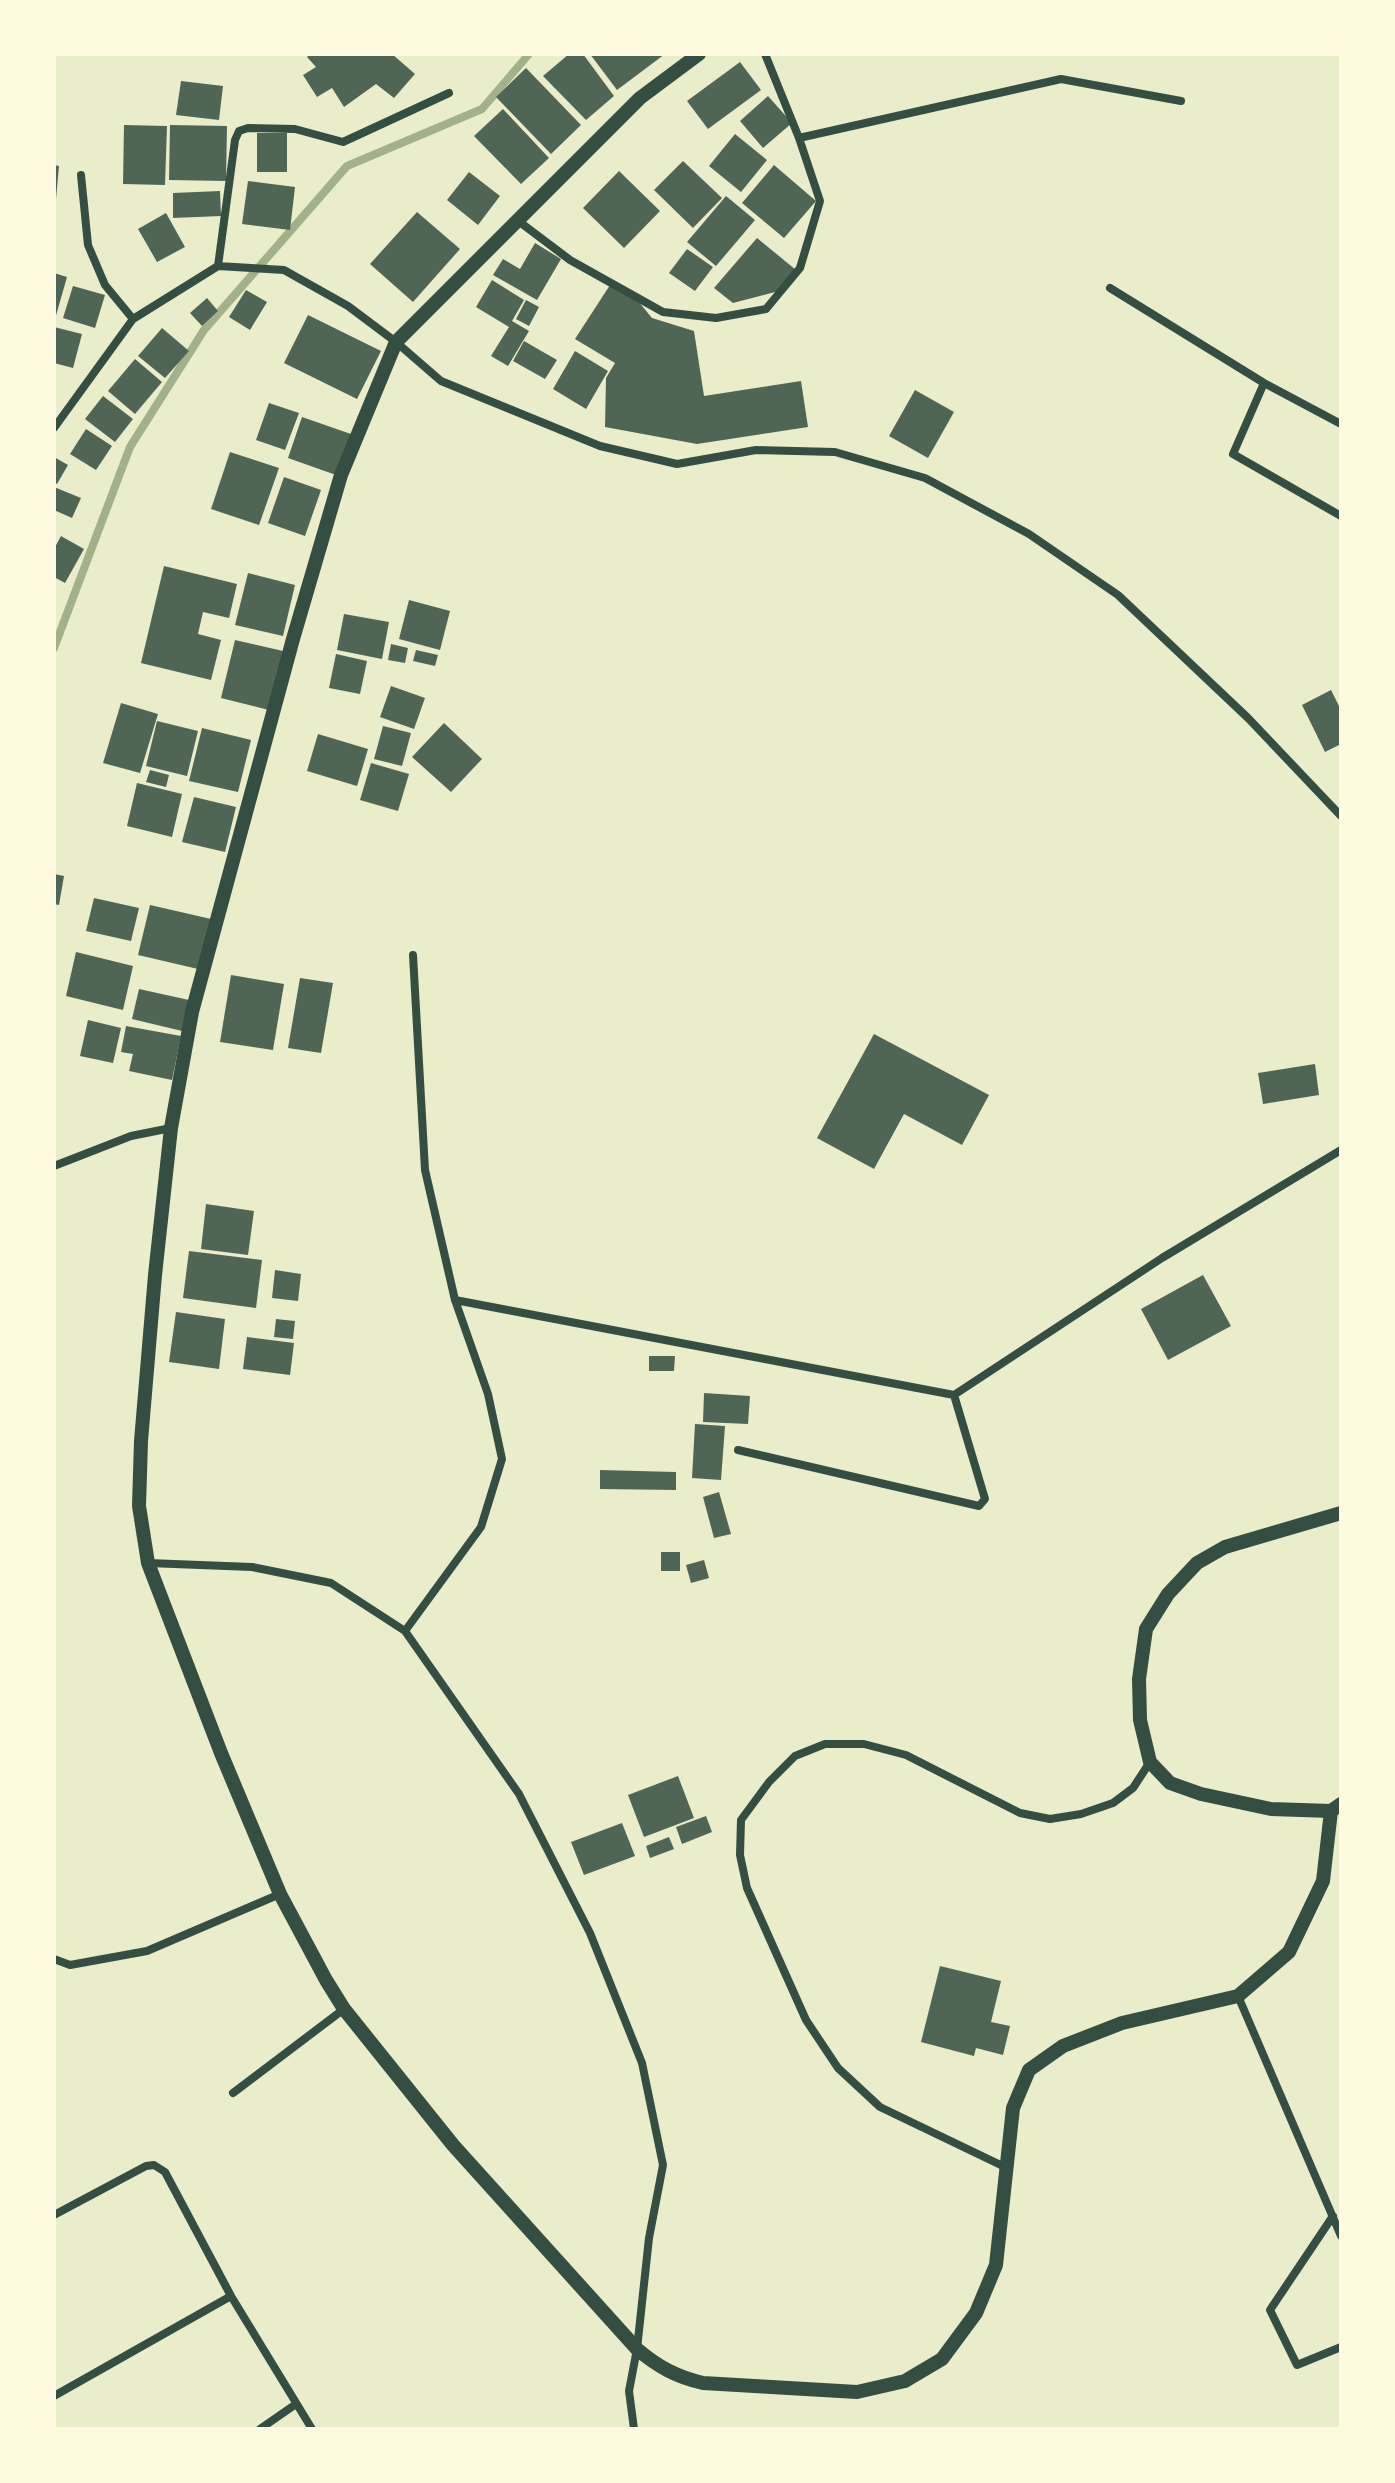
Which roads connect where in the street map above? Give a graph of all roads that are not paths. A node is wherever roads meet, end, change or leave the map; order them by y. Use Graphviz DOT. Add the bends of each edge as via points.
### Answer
graph roads {
  1 [pos="699,54"];
  2 [pos="765,54"];
  3 [pos="449,93"];
  4 [pos="1181,101"];
  5 [pos="799,138"];
  6 [pos="81,175"];
  7 [pos="517,220"];
  8 [pos="223,266"];
  9 [pos="1110,288"];
  10 [pos="133,319"];
  11 [pos="396,342"];
  12 [pos="1264,383"];
  13 [pos="1341,424"];
  14 [pos="54,428"];
  15 [pos="1341,516"];
  16 [pos="1341,816"];
  17 [pos="413,955"];
  18 [pos="171,1128"];
  19 [pos="1341,1150"];
  20 [pos="54,1166"];
  21 [pos="455,1300"];
  22 [pos="954,1395"];
  23 [pos="738,1450"];
  24 [pos="1341,1513"];
  25 [pos="148,1563"];
  26 [pos="405,1631"];
  27 [pos="1150,1762"];
  28 [pos="1336,1807"];
  29 [pos="280,1894"];
  30 [pos="54,1959"];
  31 [pos="1238,1996"];
  32 [pos="344,2009"];
  33 [pos="233,2093"];
  34 [pos="1007,2168"];
  35 [pos="54,2215"];
  36 [pos="1333,2216"];
  37 [pos="1341,2236"];
  38 [pos="231,2296"];
  39 [pos="1341,2347"];
  40 [pos="637,2349"];
  41 [pos="54,2396"];
  42 [pos="296,2404"];
  43 [pos="260,2429"];
  44 [pos="312,2429"];
  45 [pos="634,2429"];
  1 -- 7 [label="street" via="640,98"];
  2 -- 5 [label="street"];
  3 -- 8 [label="street" via="343,142 295,129 239,131"];
  4 -- 5 [label="street" via="1061,79"];
  5 -- 7 [label="street" via="820,201 800,268 766,309 716,318 663,312 570,260"];
  6 -- 10 [label="street" via="88,245 105,285"];
  7 -- 11 [label="street"];
  8 -- 10 [label="street"];
  8 -- 11 [label="street" via="284,270 348,306"];
  9 -- 12 [label="street"];
  10 -- 14 [label="street"];
  11 -- 16 [label="street" via="441,381 600,446 677,464 756,450 835,452 925,478 1029,534 1118,595 1248,718"];
  11 -- 18 [label="street" via="341,475 293,639 192,1012"];
  12 -- 13 [label="street"];
  12 -- 15 [label="street" via="1233,454"];
  17 -- 21 [label="street" via="425,1170"];
  18 -- 20 [label="street" via="131,1136"];
  18 -- 25 [label="street" via="141,1441 139,1506"];
  19 -- 22 [label="street" via="1162,1258"];
  21 -- 22 [label="street"];
  21 -- 26 [label="street" via="488,1394 502,1459 481,1527"];
  22 -- 23 [label="street" via="985,1499 979,1506"];
  24 -- 27 [label="street" via="1225,1547 1197,1563 1168,1594 1146,1629 1139,1679 1140,1720"];
  25 -- 26 [label="street" via="252,1567 331,1583"];
  25 -- 29 [label="street"];
  26 -- 40 [label="street" via="519,1794 590,1933 642,2063 663,2165"];
  27 -- 28 [label="street" via="1170,1783 1201,1794 1271,1809"];
  27 -- 34 [label="street" via="1133,1788 1113,1803 1050,1819 1020,1813 906,1755 864,1744 825,1744 795,1756 741,1820 740,1855 747,1888 806,2020 838,2068 880,2107"];
  28 -- 31 [label="street" via="1323,1881 1289,1952"];
  29 -- 30 [label="street" via="147,1951 70,1965"];
  29 -- 32 [label="street"];
  31 -- 34 [label="street" via="1122,2023 1063,2046 1029,2070 1013,2108"];
  31 -- 36 [label="street"];
  32 -- 33 [label="street"];
  32 -- 40 [label="street" via="453,2145"];
  34 -- 40 [label="street" via="996,2265 976,2313 942,2359 905,2381 857,2392 703,2383 667,2371"];
  35 -- 38 [label="street" via="154,2165 165,2172"];
  36 -- 37 [label="street"];
  36 -- 39 [label="street" via="1270,2310 1297,2365"];
  38 -- 41 [label="street"];
  38 -- 42 [label="street"];
  40 -- 45 [label="street" via="629,2391"];
  42 -- 43 [label="street"];
  42 -- 44 [label="street"];
}
